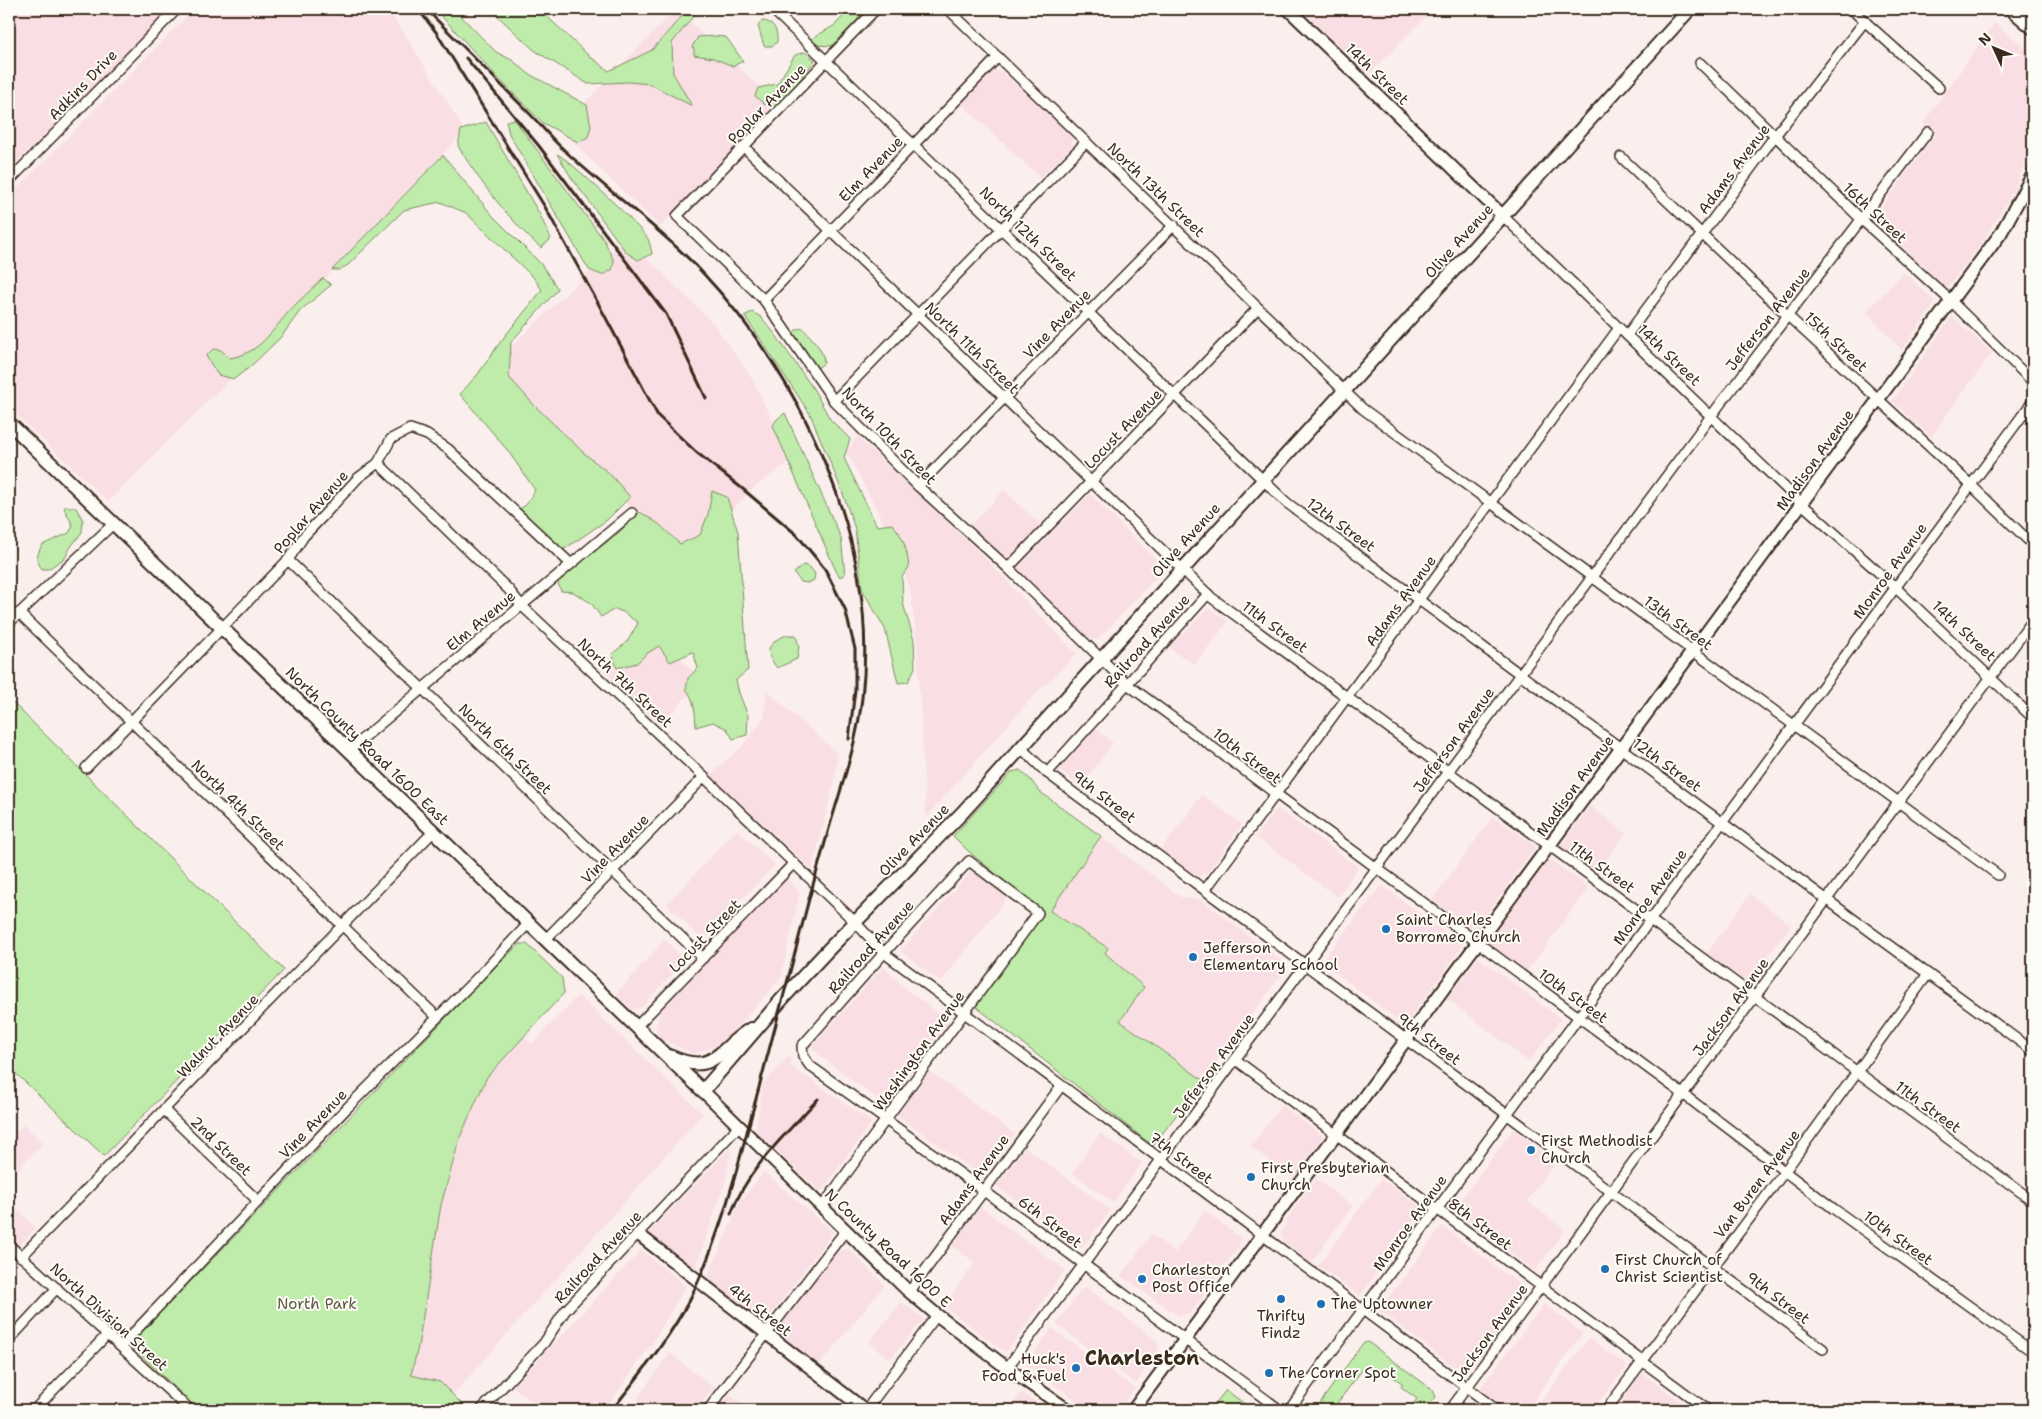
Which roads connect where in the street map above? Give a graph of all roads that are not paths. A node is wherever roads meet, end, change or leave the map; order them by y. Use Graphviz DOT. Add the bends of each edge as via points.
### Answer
graph roads {
  1 [pos="176,9"];
  2 [pos="772,9"];
  3 [pos="876,9"];
  4 [pos="948,9"];
  5 [pos="1288,9"];
  6 [pos="1690,9"];
  7 [pos="1851,9"];
  8 [pos="2011,9"];
  9 [pos="1865,20"];
  10 [pos="2033,28"];
  11 [pos="998,57"];
  12 [pos="828,60"];
  13 [pos="1700,63"];
  14 [pos="1939,88"];
  15 [pos="1928,132"];
  16 [pos="1774,137"];
  17 [pos="1086,142"];
  18 [pos="914,144"];
  19 [pos="744,147"];
  20 [pos="1621,157"];
  21 [pos="2032,179"];
  22 [pos="9,181"];
  23 [pos="677,216"];
  24 [pos="1504,217"];
  25 [pos="1862,220"];
  26 [pos="1174,225"];
  27 [pos="1001,228"];
  28 [pos="831,231"];
  29 [pos="1702,234"];
  30 [pos="764,300"];
  31 [pos="1951,301"];
  32 [pos="1258,308"];
  33 [pos="1088,311"];
  34 [pos="918,314"];
  35 [pos="1788,316"];
  36 [pos="1620,328"];
  37 [pos="1627,335"];
  38 [pos="2033,382"];
  39 [pos="1344,391"];
  40 [pos="1175,395"];
  41 [pos="1004,398"];
  42 [pos="1878,400"];
  43 [pos="834,401"];
  44 [pos="2033,401"];
  45 [pos="1710,416"];
  46 [pos="9,423"];
  47 [pos="378,463"];
  48 [pos="1263,480"];
  49 [pos="1091,482"];
  50 [pos="1971,485"];
  51 [pos="918,486"];
  52 [pos="1491,502"];
  53 [pos="1802,504"];
  54 [pos="632,513"];
  55 [pos="113,524"];
  56 [pos="2033,546"];
  57 [pos="288,560"];
  58 [pos="570,564"];
  59 [pos="1008,568"];
  60 [pos="1182,569"];
  61 [pos="1592,577"];
  62 [pos="1895,587"];
  63 [pos="1208,594"];
  64 [pos="1419,600"];
  65 [pos="521,605"];
  66 [pos="19,613"];
  67 [pos="2033,620"];
  68 [pos="9,624"];
  69 [pos="221,628"];
  70 [pos="1693,651"];
  71 [pos="1101,658"];
  72 [pos="1520,674"];
  73 [pos="1991,677"];
  74 [pos="1128,684"];
  75 [pos="421,689"];
  76 [pos="1347,697"];
  77 [pos="2033,718"];
  78 [pos="131,722"];
  79 [pos="1794,725"];
  80 [pos="1020,748"];
  81 [pos="1621,748"];
  82 [pos="348,750"];
  83 [pos="86,768"];
  84 [pos="1448,772"];
  85 [pos="1047,773"];
  86 [pos="704,777"];
  87 [pos="1276,795"];
  88 [pos="1899,802"];
  89 [pos="1722,823"];
  90 [pos="433,832"];
  91 [pos="1550,846"];
  92 [pos="969,861"];
  93 [pos="794,863"];
  94 [pos="1377,869"];
  95 [pos="612,871"];
  96 [pos="1998,875"];
  97 [pos="1205,890"];
  98 [pos="1827,900"];
  99 [pos="1650,920"];
  100 [pos="855,922"];
  101 [pos="529,923"];
  102 [pos="344,926"];
  103 [pos="545,940"];
  104 [pos="1478,943"];
  105 [pos="884,953"];
  106 [pos="703,958"];
  107 [pos="1306,965"];
  108 [pos="1928,974"];
  109 [pos="1755,997"];
  110 [pos="964,1014"];
  111 [pos="437,1017"];
  112 [pos="1579,1017"];
  113 [pos="766,1020"];
  114 [pos="636,1027"];
  115 [pos="1407,1039"];
  116 [pos="2033,1052"];
  117 [pos="663,1053"];
  118 [pos="803,1056"];
  119 [pos="1236,1060"];
  120 [pos="1856,1071"];
  121 [pos="1061,1086"];
  122 [pos="703,1091"];
  123 [pos="1684,1094"];
  124 [pos="165,1111"];
  125 [pos="1507,1114"];
  126 [pos="886,1119"];
  127 [pos="739,1126"];
  128 [pos="1337,1134"];
  129 [pos="1162,1161"];
  130 [pos="1785,1171"];
  131 [pos="984,1190"];
  132 [pos="1612,1192"];
  133 [pos="258,1201"];
  134 [pos="2033,1201"];
  135 [pos="822,1207"];
  136 [pos="1437,1209"];
  137 [pos="846,1230"];
  138 [pos="638,1234"];
  139 [pos="1262,1236"];
  140 [pos="9,1245"];
  141 [pos="22,1257"];
  142 [pos="1085,1265"];
  143 [pos="1712,1266"];
  144 [pos="1542,1287"];
  145 [pos="57,1288"];
  146 [pos="910,1291"];
  147 [pos="1363,1310"];
  148 [pos="937,1315"];
  149 [pos="107,1334"];
  150 [pos="767,1335"];
  151 [pos="9,1340"];
  152 [pos="1185,1340"];
  153 [pos="121,1346"];
  154 [pos="1823,1349"];
  155 [pos="2033,1352"];
  156 [pos="1642,1361"];
  157 [pos="1007,1368"];
  158 [pos="1467,1388"];
  159 [pos="34,1410"];
  160 [pos="190,1410"];
  161 [pos="481,1410"];
  162 [pos="708,1410"];
  163 [pos="865,1410"];
  164 [pos="1068,1410"];
  165 [pos="1133,1410"];
  166 [pos="1280,1410"];
  167 [pos="1289,1410"];
  168 [pos="1450,1410"];
  169 [pos="1497,1410"];
  170 [pos="1606,1410"];
  171 [pos="1708,1410"];
  1 -- 22 [label="street, Adkins Drive"];
  2 -- 12 [label="street, North 12th Street"];
  3 -- 12 [label="street, Poplar Avenue"];
  4 -- 11 [label="street, North 13th Street"];
  5 -- 24 [label="street, 14th Street"];
  6 -- 24 [label="main road, Olive Avenue"];
  7 -- 9 [label="street"];
  8 -- 10 [label="main road"];
  9 -- 14 [label="street"];
  9 -- 16 [label="street, Adams Avenue"];
  11 -- 17 [label="street, North 13th Street"];
  11 -- 18 [label="street, Elm Avenue"];
  12 -- 18 [label="street, North 12th Street"];
  12 -- 19 [label="street, Poplar Avenue"];
  13 -- 16 [label="street, 16th Street"];
  15 -- 25 [label="street, Jefferson Avenue"];
  16 -- 25 [label="street, 16th Street"];
  16 -- 29 [label="street, Adams Avenue"];
  17 -- 26 [label="street, North 13th Street"];
  17 -- 27 [label="street"];
  18 -- 27 [label="street, North 12th Street"];
  18 -- 28 [label="street, Elm Avenue"];
  19 -- 23 [label="street, Poplar Avenue"];
  19 -- 28 [label="street, North 11th Street"];
  20 -- 29 [label="street, 15th Street"];
  21 -- 31 [label="street, Madison Avenue" via="2001,233"];
  23 -- 30 [label="street, North 10th Street"];
  24 -- 36 [label="street, 14th Street"];
  24 -- 39 [label="main road, Olive Avenue"];
  25 -- 31 [label="street, 16th Street"];
  25 -- 35 [label="street, Jefferson Avenue"];
  26 -- 32 [label="street, North 13th Street"];
  26 -- 33 [label="street, Vine Avenue"];
  27 -- 33 [label="street, North 12th Street"];
  27 -- 34 [label="street"];
  28 -- 30 [label="street, Elm Avenue"];
  28 -- 34 [label="street, North 11th Street"];
  29 -- 35 [label="street, 15th Street"];
  29 -- 37 [label="street, Adams Avenue"];
  30 -- 43 [label="street, North 10th Street"];
  31 -- 38 [label="street, 16th Street"];
  31 -- 42 [label="street, Madison Avenue"];
  32 -- 39 [label="street, North 13th Street"];
  32 -- 40 [label="street, Locust Avenue"];
  33 -- 40 [label="street, North 12th Street"];
  33 -- 41 [label="street, Vine Avenue"];
  34 -- 41 [label="street, North 11th Street"];
  34 -- 43 [label="street"];
  35 -- 42 [label="street, 15th Street"];
  35 -- 45 [label="street, Jefferson Avenue"];
  36 -- 37 [label="street, 14th Street"];
  36 -- 52 [label="street, Adams Avenue"];
  37 -- 45 [label="street, 14th Street"];
  39 -- 48 [label="main road, Olive Avenue"];
  39 -- 52 [label="street, 13th Street"];
  40 -- 48 [label="street, North 12th Street"];
  40 -- 49 [label="street, Locust Avenue"];
  41 -- 49 [label="street, North 11th Street"];
  41 -- 51 [label="street, Vine Avenue"];
  42 -- 50 [label="street, 15th Street"];
  42 -- 53 [label="street, Madison Avenue"];
  43 -- 51 [label="street, North 10th Street"];
  44 -- 50 [label="street, Monroe Avenue"];
  45 -- 53 [label="street, 14th Street"];
  45 -- 61 [label="street, Jefferson Avenue"];
  46 -- 55 [label="main road, North County Road 1600 East"];
  47 -- 57 [label="street, Poplar Avenue" via="358,478 304,536"];
  47 -- 58 [label="street, Poplar Avenue" via="391,439 410,428 427,435 448,449"];
  47 -- 65 [label="street, North 7th Street"];
  48 -- 60 [label="main road, Olive Avenue"];
  48 -- 64 [label="street, 12th Street" via="1288,503"];
  49 -- 59 [label="street, Locust Avenue"];
  49 -- 60 [label="street, North 11th Street"];
  50 -- 56 [label="street, 15th Street"];
  50 -- 62 [label="street, Monroe Avenue"];
  51 -- 59 [label="street, North 10th Street"];
  52 -- 61 [label="street, 13th Street"];
  52 -- 64 [label="street, Adams Avenue"];
  53 -- 62 [label="street, 14th Street"];
  53 -- 70 [label="street, Madison Avenue"];
  54 -- 58 [label="street, Elm Avenue"];
  55 -- 66 [label="street"];
  55 -- 69 [label="main road, North County Road 1600 East"];
  57 -- 69 [label="street, Poplar Avenue"];
  57 -- 75 [label="street, North 6th Street"];
  58 -- 65 [label="street, Elm Avenue"];
  59 -- 71 [label="street, North 10th Street"];
  60 -- 63 [label="street, 11th Street"];
  60 -- 71 [label="main road, Olive Avenue"];
  61 -- 70 [label="street, 13th Street"];
  61 -- 72 [label="street, Jefferson Avenue"];
  62 -- 73 [label="street, 14th Street"];
  62 -- 79 [label="street, Monroe Avenue"];
  63 -- 74 [label="street, Railroad Avenue"];
  63 -- 76 [label="street, 11th Street"];
  64 -- 72 [label="street, 12th Street"];
  64 -- 76 [label="street, Adams Avenue"];
  65 -- 75 [label="street, Elm Avenue"];
  65 -- 86 [label="street, North 7th Street"];
  66 -- 68 [label="street"];
  66 -- 78 [label="street, North 4th Street"];
  67 -- 73 [label="street, Jackson Avenue"];
  69 -- 78 [label="street, Poplar Avenue"];
  69 -- 82 [label="main road, North County Road 1600 East"];
  70 -- 79 [label="street, 13th Street"];
  70 -- 81 [label="street, Madison Avenue"];
  71 -- 74 [label="street, 10th Street"];
  71 -- 80 [label="main road, Olive Avenue"];
  72 -- 81 [label="street, 12th Street"];
  72 -- 84 [label="street, Jefferson Avenue"];
  73 -- 77 [label="street, 14th Street"];
  73 -- 88 [label="street, Jackson Avenue"];
  74 -- 85 [label="street, Railroad Avenue"];
  74 -- 87 [label="street, 10th Street"];
  75 -- 82 [label="street, Elm Avenue"];
  75 -- 95 [label="street, North 6th Street"];
  76 -- 84 [label="street, 11th Street"];
  76 -- 87 [label="street, Adams Avenue"];
  78 -- 83 [label="street, Poplar Avenue"];
  78 -- 102 [label="street, North 4th Street"];
  79 -- 88 [label="street, 13th Street"];
  79 -- 89 [label="street, Monroe Avenue"];
  80 -- 85 [label="street, 9th Street"];
  80 -- 100 [label="main road, Olive Avenue" via="941,835"];
  81 -- 89 [label="street, 12th Street"];
  81 -- 91 [label="street, Madison Avenue"];
  82 -- 90 [label="main road, North County Road 1600 East"];
  84 -- 91 [label="street, 11th Street"];
  84 -- 94 [label="street, Jefferson Avenue"];
  85 -- 97 [label="street, 9th Street"];
  86 -- 93 [label="street, North 7th Street"];
  86 -- 95 [label="street, Vine Avenue"];
  87 -- 94 [label="street, 10th Street"];
  87 -- 97 [label="street, Adams Avenue"];
  88 -- 96 [label="street, 13th Street"];
  88 -- 98 [label="street, Jackson Avenue"];
  89 -- 98 [label="street, 12th Street"];
  89 -- 99 [label="street, Monroe Avenue"];
  90 -- 101 [label="main road, North County Road 1600 East"];
  90 -- 102 [label="street, Walnut Avenue"];
  91 -- 99 [label="street, 11th Street"];
  91 -- 104 [label="street, Madison Avenue"];
  92 -- 105 [label="street, Railroad Avenue"];
  92 -- 110 [label="street, Washington Avenue" via="1038,913"];
  93 -- 100 [label="street, North 7th Street"];
  93 -- 106 [label="street, Locust Street"];
  94 -- 104 [label="street, 10th Street"];
  94 -- 107 [label="street, Jefferson Avenue"];
  95 -- 103 [label="street, Vine Avenue"];
  95 -- 106 [label="street, North 6th Street"];
  97 -- 107 [label="street, 9th Street"];
  98 -- 108 [label="street, 12th Street"];
  98 -- 109 [label="street, Jackson Avenue"];
  99 -- 109 [label="street, 11th Street"];
  99 -- 112 [label="street, Monroe Avenue"];
  100 -- 105 [label="street, 7th Street"];
  100 -- 113 [label="main road, Olive Avenue"];
  101 -- 103 [label="main road, North County Road 1600 East"];
  101 -- 111 [label="street, Vine Avenue"];
  102 -- 111 [label="street, North 4th Street"];
  102 -- 124 [label="street, Walnut Avenue"];
  103 -- 114 [label="main road, North County Road 1600 East"];
  104 -- 112 [label="street, 10th Street"];
  104 -- 115 [label="street, Madison Avenue"];
  105 -- 110 [label="street, 7th Street"];
  105 -- 118 [label="street, Railroad Avenue" via="802,1046"];
  106 -- 114 [label="street, Locust Street"];
  107 -- 115 [label="street, 9th Street"];
  107 -- 119 [label="street, Jefferson Avenue"];
  108 -- 116 [label="street, 12th Street"];
  108 -- 120 [label="street, Van Buren Avenue"];
  109 -- 120 [label="street, 11th Street"];
  109 -- 123 [label="street, Jackson Avenue"];
  110 -- 121 [label="street, 7th Street"];
  110 -- 126 [label="street, Washington Avenue"];
  111 -- 133 [label="street, Vine Avenue"];
  112 -- 123 [label="street, 10th Street"];
  112 -- 125 [label="street, Monroe Avenue"];
  113 -- 117 [label="main road" via="743,1034 715,1060 680,1061"];
  113 -- 122 [label="main road, Olive Avenue"];
  114 -- 117 [label="main road, North County Road 1600 East"];
  115 -- 125 [label="street, 9th Street"];
  115 -- 128 [label="street, Madison Avenue"];
  117 -- 122 [label="main road, North County Road 1600 East"];
  118 -- 126 [label="street, 6th Street" via="810,1066"];
  119 -- 128 [label="street, 8th Street"];
  119 -- 129 [label="street, Jefferson Avenue"];
  120 -- 130 [label="street, Van Buren Avenue"];
  120 -- 134 [label="street, 11th Street"];
  121 -- 129 [label="street, 7th Street"];
  121 -- 131 [label="street, Adams Avenue"];
  122 -- 127 [label="street, N County Road 1600 E"];
  123 -- 130 [label="street, 10th Street"];
  123 -- 132 [label="street, Jackson Avenue"];
  124 -- 133 [label="street, 2nd Street"];
  124 -- 141 [label="street, Walnut Avenue"];
  125 -- 132 [label="street, 9th Street"];
  125 -- 136 [label="street, Monroe Avenue"];
  126 -- 131 [label="street, 6th Street"];
  126 -- 135 [label="street, Washington Avenue"];
  127 -- 135 [label="street, N County Road 1600 E"];
  127 -- 138 [label="street, Railroad Avenue"];
  128 -- 136 [label="street, 8th Street"];
  128 -- 139 [label="street, Madison Avenue"];
  129 -- 139 [label="street, 7th Street"];
  129 -- 142 [label="street, Jefferson Avenue"];
  130 -- 143 [label="street, Van Buren Avenue"];
  130 -- 155 [label="street, 10th Street"];
  131 -- 142 [label="street, 6th Street"];
  131 -- 146 [label="street, Adams Avenue"];
  132 -- 143 [label="street, 9th Street"];
  132 -- 144 [label="street, Jackson Avenue"];
  133 -- 153 [label="street, Vine Avenue"];
  135 -- 137 [label="street, N County Road 1600 E"];
  136 -- 144 [label="street, 8th Street"];
  136 -- 147 [label="street, Monroe Avenue"];
  137 -- 146 [label="street, N County Road 1600 E"];
  137 -- 150 [label="street"];
  138 -- 150 [label="street, 4th Street"];
  138 -- 161 [label="street, Railroad Avenue" via="565,1311 544,1342"];
  139 -- 147 [label="street, 7th Street"];
  139 -- 152 [label="street, Madison Avenue"];
  140 -- 141 [label="street, North Division Street"];
  141 -- 145 [label="street, North Division Street"];
  142 -- 152 [label="street, 6th Street"];
  142 -- 157 [label="street, Jefferson Avenue"];
  143 -- 154 [label="street, 9th Street"];
  143 -- 156 [label="street, Van Buren Avenue"];
  144 -- 156 [label="street, 8th Street"];
  144 -- 158 [label="street, Jackson Avenue"];
  145 -- 149 [label="street, North Division Street"];
  145 -- 151 [label="street"];
  146 -- 148 [label="street, N County Road 1600 E"];
  147 -- 158 [label="street, 7th Street"];
  147 -- 167 [label="street, Monroe Avenue"];
  148 -- 157 [label="street, N County Road 1600 E"];
  148 -- 163 [label="street"];
  149 -- 153 [label="street, North Division Street"];
  149 -- 159 [label="street"];
  150 -- 162 [label="street"];
  150 -- 163 [label="street, 4th Street"];
  152 -- 165 [label="street, Madison Avenue"];
  152 -- 166 [label="street, 6th Street"];
  153 -- 160 [label="street, North Division Street"];
  156 -- 170 [label="street, Van Buren Avenue"];
  156 -- 171 [label="street, 8th Street"];
  157 -- 164 [label="street, N County Road 1600 E"];
  158 -- 168 [label="street, Jackson Avenue"];
  158 -- 169 [label="street, 7th Street"];
}
